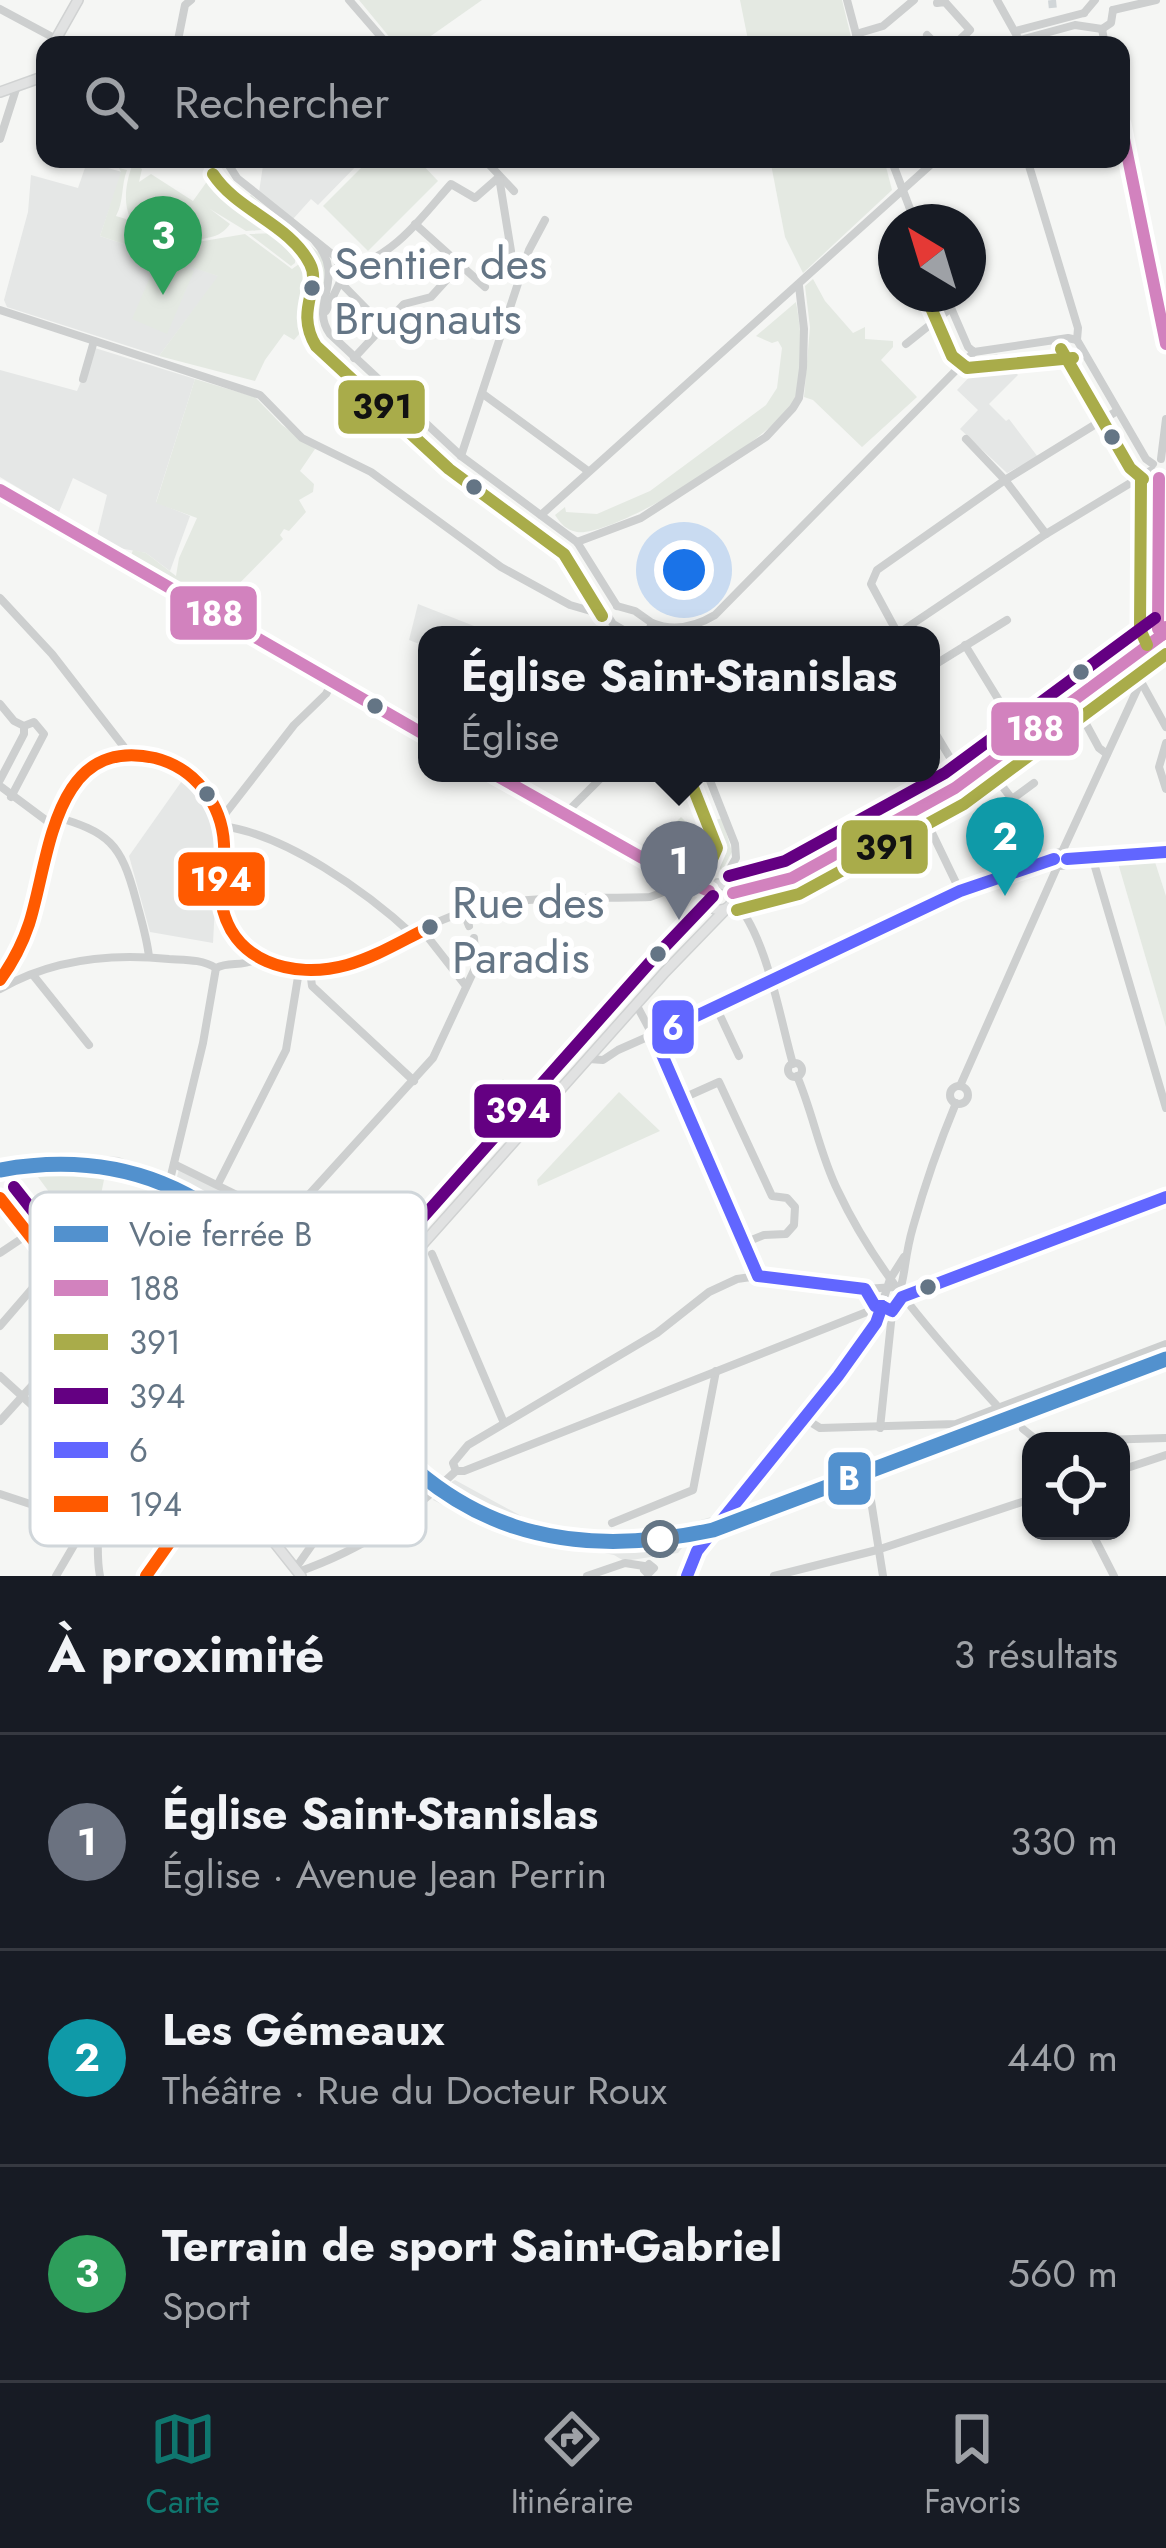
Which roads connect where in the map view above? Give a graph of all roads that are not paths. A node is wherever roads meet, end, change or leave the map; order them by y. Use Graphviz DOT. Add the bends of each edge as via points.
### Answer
graph roads {
  1 [pos="78,0"];
  2 [pos="191,0"];
  3 [pos="350,0"];
  4 [pos="847,0"];
  5 [pos="914,0"];
  6 [pos="997,0"];
  7 [pos="1099,0"];
  8 [pos="1156,0"];
  9 [pos="937,3"];
  10 [pos="0,9"];
  11 [pos="1113,10"];
  12 [pos="1084,13"];
  13 [pos="1088,24"];
  14 [pos="1102,29"];
  15 [pos="856,34"];
  16 [pos="46,36"];
  17 [pos="59,36"];
  18 [pos="179,36"];
  19 [pos="380,36"];
  20 [pos="964,36"];
  21 [pos="1017,36"];
  22 [pos="1024,36"];
  23 [pos="1033,36"];
  24 [pos="1103,36"];
  25 [pos="36,80"];
  26 [pos="16,89"];
  27 [pos="0,92"];
  28 [pos="0,139"];
  29 [pos="232,168"];
  30 [pos="492,168"];
  31 [pos="894,168"];
  32 [pos="928,168"];
  33 [pos="1030,168"];
  34 [pos="1130,168"];
  35 [pos="499,177"];
  36 [pos="514,191"];
  37 [pos="902,191"];
  38 [pos="907,204"];
  39 [pos="545,220"];
  40 [pos="415,224"];
  41 [pos="511,251"];
  42 [pos="460,265"];
  43 [pos="336,270"];
  44 [pos="340,282"];
  45 [pos="799,285"];
  46 [pos="485,287"];
  47 [pos="0,310"];
  48 [pos="946,312"];
  49 [pos="953,312"];
  50 [pos="322,318"];
  51 [pos="383,326"];
  52 [pos="1077,340"];
  53 [pos="94,341"];
  54 [pos="906,344"];
  55 [pos="1166,344"];
  56 [pos="974,352"];
  57 [pos="354,358"];
  58 [pos="83,379"];
  59 [pos="483,394"];
  60 [pos="1117,412"];
  61 [pos="1166,419"];
  62 [pos="965,439"];
  63 [pos="461,456"];
  64 [pos="1158,463"];
  65 [pos="588,472"];
  66 [pos="1163,478"];
  67 [pos="1005,480"];
  68 [pos="0,490"];
  69 [pos="541,515"];
  70 [pos="1046,534"];
  71 [pos="577,542"];
  72 [pos="0,598"];
  73 [pos="617,606"];
  74 [pos="608,616"];
  75 [pos="1007,620"];
  76 [pos="652,623"];
  77 [pos="617,626"];
  78 [pos="651,626"];
  79 [pos="666,626"];
  80 [pos="686,626"];
  81 [pos="893,626"];
  82 [pos="909,626"];
  83 [pos="1165,631"];
  84 [pos="965,645"];
  85 [pos="940,661"];
  86 [pos="1124,663"];
  87 [pos="1140,681"];
  88 [pos="332,683"];
  89 [pos="1073,700"];
  90 [pos="0,704"];
  91 [pos="1162,710"];
  92 [pos="24,726"];
  93 [pos="1166,727"];
  94 [pos="418,731"];
  95 [pos="1022,738"];
  96 [pos="940,741"];
  97 [pos="1166,743"];
  98 [pos="16,749"];
  99 [pos="1107,754"];
  100 [pos="131,756"];
  101 [pos="0,760"];
  102 [pos="986,765"];
  103 [pos="964,781"];
  104 [pos="508,782"];
  105 [pos="597,782"];
  106 [pos="711,782"];
  107 [pos="0,783"];
  108 [pos="1034,783"];
  109 [pos="1166,789"];
  110 [pos="11,797"];
  111 [pos="1012,799"];
  112 [pos="920,808"];
  113 [pos="565,815"];
  114 [pos="988,816"];
  115 [pos="52,820"];
  116 [pos="222,822"];
  117 [pos="1166,852"];
  118 [pos="1060,859"];
  119 [pos="1093,860"];
  120 [pos="676,877"];
  121 [pos="721,884"];
  122 [pos="709,890"];
  123 [pos="960,891"];
  124 [pos="730,901"];
  125 [pos="712,907"];
  126 [pos="464,913"];
  127 [pos="469,926"];
  128 [pos="418,933"];
  129 [pos="474,938"];
  130 [pos="696,939"];
  131 [pos="149,957"];
  132 [pos="254,960"];
  133 [pos="216,968"];
  134 [pos="304,970"];
  135 [pos="33,975"];
  136 [pos="12,976"];
  137 [pos="769,983"];
  138 [pos="0,985"];
  139 [pos="466,986"];
  140 [pos="637,1006"];
  141 [pos="716,1007"];
  142 [pos="88,1045"];
  143 [pos="658,1045"];
  144 [pos="739,1057"];
  145 [pos="589,1059"];
  146 [pos="414,1081"];
  147 [pos="681,1099"];
  148 [pos="1166,1108"];
  149 [pos="174,1164"];
  150 [pos="218,1184"];
  151 [pos="169,1192"];
  152 [pos="233,1192"];
  153 [pos="311,1192"];
  154 [pos="1166,1197"];
  155 [pos="0,1198"];
  156 [pos="27,1234"];
  157 [pos="30,1241"];
  158 [pos="426,1241"];
  159 [pos="744,1243"];
  160 [pos="0,1253"];
  161 [pos="432,1254"];
  162 [pos="904,1256"];
  163 [pos="884,1268"];
  164 [pos="896,1268"];
  165 [pos="758,1276"];
  166 [pos="891,1284"];
  167 [pos="865,1289"];
  168 [pos="30,1291"];
  169 [pos="880,1303"];
  170 [pos="896,1304"];
  171 [pos="888,1322"];
  172 [pos="0,1326"];
  173 [pos="1166,1344"];
  174 [pos="845,1366"];
  175 [pos="717,1370"];
  176 [pos="0,1376"];
  177 [pos="30,1387"];
  178 [pos="22,1396"];
  179 [pos="30,1403"];
  180 [pos="999,1408"];
  181 [pos="804,1418"];
  182 [pos="0,1421"];
  183 [pos="504,1423"];
  184 [pos="880,1428"];
  185 [pos="1023,1429"];
  186 [pos="1027,1432"];
  187 [pos="1166,1438"];
  188 [pos="1130,1439"];
  189 [pos="1166,1455"];
  190 [pos="1130,1467"];
  191 [pos="456,1471"];
  192 [pos="869,1488"];
  193 [pos="0,1494"];
  194 [pos="426,1498"];
  195 [pos="1022,1502"];
  196 [pos="30,1504"];
  197 [pos="612,1523"];
  198 [pos="1096,1540"];
  199 [pos="73,1546"];
  200 [pos="167,1546"];
  201 [pos="277,1546"];
  202 [pos="314,1546"];
  203 [pos="363,1546"];
  204 [pos="877,1550"];
  205 [pos="298,1572"];
  206 [pos="648,1572"];
  207 [pos="56,1576"];
  208 [pos="146,1576"];
  209 [pos="587,1576"];
  210 [pos="687,1576"];
  211 [pos="774,1576"];
  212 [pos="884,1576"];
  213 [pos="1114,1576"];
  1 -- 17 [label="main road"];
  2 -- 18 [label="street"];
  3 -- 19 [label="street"];
  4 -- 15 [label="street"];
  5 -- 15 [label="street" via="886,24"];
  6 -- 21 [label="street"];
  7 -- 11 [label="street"];
  7 -- 12 [label="street"];
  8 -- 11 [label="street"];
  9 -- 20 [label="street" via="970,30"];
  10 -- 16 [label="street"];
  11 -- 14 [label="street"];
  12 -- 13 [label="street"];
  12 -- 22 [label="street" via="1054,16"];
  13 -- 14 [label="street"];
  13 -- 23 [label="street"];
  14 -- 24 [label="street"];
  25 -- 26 [label="main road"];
  26 -- 27 [label="main road"];
  26 -- 28 [label="street"];
  29 -- 43 [label="street" via="334,254"];
  30 -- 35 [label="street"];
  31 -- 37 [label="street"];
  32 -- 37 [label="street"];
  33 -- 52 [label="street"];
  34 -- 55 [label="street"];
  35 -- 36 [label="street"];
  35 -- 40 [label="street" via="476,197 451,184"];
  35 -- 41 [label="street"];
  37 -- 38 [label="street"];
  37 -- 45 [label="street"];
  39 -- 59 [label="street"];
  40 -- 42 [label="street"];
  40 -- 43 [label="street" via="386,251"];
  42 -- 46 [label="street"];
  42 -- 51 [label="street" via="430,297 404,304"];
  43 -- 44 [label="street"];
  43 -- 50 [label="street"];
  44 -- 50 [label="street"];
  44 -- 51 [label="street"];
  45 -- 65 [label="street"];
  45 -- 71 [label="street" via="804,329 793,408 766,436 641,518"];
  47 -- 53 [label="street"];
  48 -- 54 [label="street"];
  49 -- 56 [label="street"];
  50 -- 57 [label="street"];
  51 -- 57 [label="street"];
  52 -- 56 [label="street"];
  52 -- 60 [label="street"];
  53 -- 58 [label="street"];
  53 -- 74 [label="street" via="260,395 302,438 371,472 500,567"];
  56 -- 80 [label="street" via="715,615"];
  57 -- 63 [label="street"];
  59 -- 63 [label="street"];
  59 -- 65 [label="street"];
  60 -- 64 [label="street" via="1146,459"];
  60 -- 67 [label="street"];
  61 -- 64 [label="street"];
  62 -- 67 [label="street"];
  63 -- 69 [label="street"];
  64 -- 66 [label="street"];
  64 -- 70 [label="street"];
  65 -- 69 [label="street"];
  66 -- 83 [label="street" via="1158,614"];
  67 -- 70 [label="street"];
  67 -- 81 [label="street" via="877,570 871,584"];
  68 -- 88 [label="main road"];
  69 -- 71 [label="street"];
  70 -- 82 [label="street"];
  71 -- 73 [label="street"];
  72 -- 100 [label="street"];
  73 -- 74 [label="street"];
  73 -- 76 [label="street"];
  74 -- 77 [label="street"];
  75 -- 84 [label="street"];
  76 -- 78 [label="street"];
  76 -- 79 [label="street"];
  83 -- 86 [label="main road"];
  83 -- 87 [label="street"];
  84 -- 85 [label="street"];
  84 -- 95 [label="street"];
  86 -- 87 [label="street"];
  86 -- 89 [label="main road"];
  87 -- 91 [label="street"];
  87 -- 99 [label="street"];
  88 -- 94 [label="main road"];
  88 -- 116 [label="street"];
  89 -- 95 [label="main road"];
  89 -- 99 [label="street"];
  90 -- 92 [label="street"];
  91 -- 93 [label="street"];
  92 -- 98 [label="street"];
  92 -- 110 [label="street" via="34,722 44,734"];
  95 -- 102 [label="main road"];
  96 -- 103 [label="street"];
  97 -- 109 [label="street" via="1159,766"];
  98 -- 101 [label="street"];
  98 -- 107 [label="street"];
  99 -- 118 [label="street"];
  100 -- 115 [label="street" via="88,770"];
  100 -- 116 [label="street" via="189,776 206,789"];
  102 -- 103 [label="main road"];
  102 -- 111 [label="street"];
  103 -- 112 [label="main road"];
  104 -- 113 [label="main road"];
  105 -- 113 [label="street"];
  106 -- 121 [label="street" via="735,844"];
  107 -- 110 [label="street"];
  108 -- 111 [label="street"];
  110 -- 115 [label="street"];
  111 -- 114 [label="street"];
  112 -- 123 [label="street"];
  112 -- 124 [label="main road" via="792,878"];
  113 -- 120 [label="main road"];
  115 -- 131 [label="street" via="90,827 118,850"];
  115 -- 136 [label="street" via="31,929"];
  116 -- 128 [label="street" via="335,875"];
  116 -- 132 [label="street" via="220,899 232,933"];
  117 -- 119 [label="street"];
  118 -- 119 [label="street"];
  118 -- 123 [label="street"];
  118 -- 162 [label="street" via="960,1086 967,1097 956,1103 932,1161"];
  119 -- 148 [label="street"];
  120 -- 122 [label="main road"];
  120 -- 126 [label="street" via="650,897"];
  121 -- 122 [label="main road"];
  121 -- 124 [label="main road"];
  122 -- 125 [label="main road"];
  123 -- 137 [label="street"];
  124 -- 125 [label="main road"];
  124 -- 130 [label="main road"];
  124 -- 137 [label="street" via="750,928"];
  125 -- 130 [label="main road"];
  126 -- 127 [label="street"];
  126 -- 128 [label="street"];
  128 -- 134 [label="street" via="342,967"];
  128 -- 139 [label="street"];
  129 -- 139 [label="street" via="476,966"];
  130 -- 140 [label="main road"];
  131 -- 133 [label="street"];
  131 -- 135 [label="street" via="92,958"];
  132 -- 133 [label="street"];
  132 -- 134 [label="street"];
  133 -- 149 [label="street"];
  134 -- 146 [label="street" via="311,986"];
  134 -- 150 [label="street" via="286,1050"];
  135 -- 136 [label="street"];
  135 -- 142 [label="street"];
  136 -- 138 [label="street"];
  137 -- 141 [label="street"];
  137 -- 163 [label="street" via="789,1071 799,1079 836,1188"];
  139 -- 146 [label="street"];
  140 -- 143 [label="street"];
  140 -- 145 [label="main road"];
  141 -- 143 [label="street"];
  141 -- 144 [label="street"];
  143 -- 145 [label="street"];
  143 -- 147 [label="street"];
  145 -- 158 [label="main road"];
  146 -- 153 [label="street"];
  147 -- 159 [label="street"];
  147 -- 159 [label="street" via="719,1082 772,1196 796,1208 786,1234"];
  149 -- 150 [label="street"];
  149 -- 151 [label="street"];
  150 -- 152 [label="street"];
  154 -- 170 [label="street"];
  155 -- 156 [label="main road"];
  156 -- 157 [label="main road"];
  156 -- 160 [label="street"];
  159 -- 165 [label="street"];
  161 -- 183 [label="street"];
  162 -- 164 [label="street"];
  162 -- 170 [label="street"];
  163 -- 164 [label="street"];
  163 -- 166 [label="street"];
  164 -- 166 [label="street"];
  165 -- 167 [label="street"];
  165 -- 183 [label="street" via="709,1292 657,1334"];
  166 -- 167 [label="street"];
  166 -- 169 [label="street"];
  166 -- 170 [label="street"];
  167 -- 169 [label="street"];
  168 -- 172 [label="street"];
  169 -- 170 [label="street"];
  169 -- 174 [label="street" via="876,1323"];
  169 -- 175 [label="street"];
  170 -- 171 [label="street"];
  170 -- 180 [label="street"];
  171 -- 174 [label="street"];
  171 -- 184 [label="street"];
  173 -- 180 [label="street"];
  174 -- 181 [label="street"];
  175 -- 191 [label="street"];
  175 -- 197 [label="street" via="693,1490"];
  176 -- 178 [label="street"];
  177 -- 178 [label="street"];
  178 -- 179 [label="street"];
  178 -- 182 [label="street"];
  180 -- 184 [label="street" via="956,1424"];
  181 -- 184 [label="street" via="817,1427"];
  181 -- 210 [label="street" via="697,1551"];
  183 -- 191 [label="street" via="461,1451"];
  185 -- 186 [label="street"];
  187 -- 188 [label="street"];
  189 -- 190 [label="street"];
  191 -- 194 [label="street"];
  192 -- 204 [label="street"];
  193 -- 196 [label="street"];
  195 -- 204 [label="street"];
  198 -- 213 [label="street"];
  199 -- 207 [label="street"];
  200 -- 208 [label="main road"];
  201 -- 205 [label="main road"];
  202 -- 205 [label="street"];
  203 -- 205 [label="street"];
  204 -- 211 [label="street"];
  204 -- 212 [label="street"];
  206 -- 209 [label="street" via="625,1563"];
}
